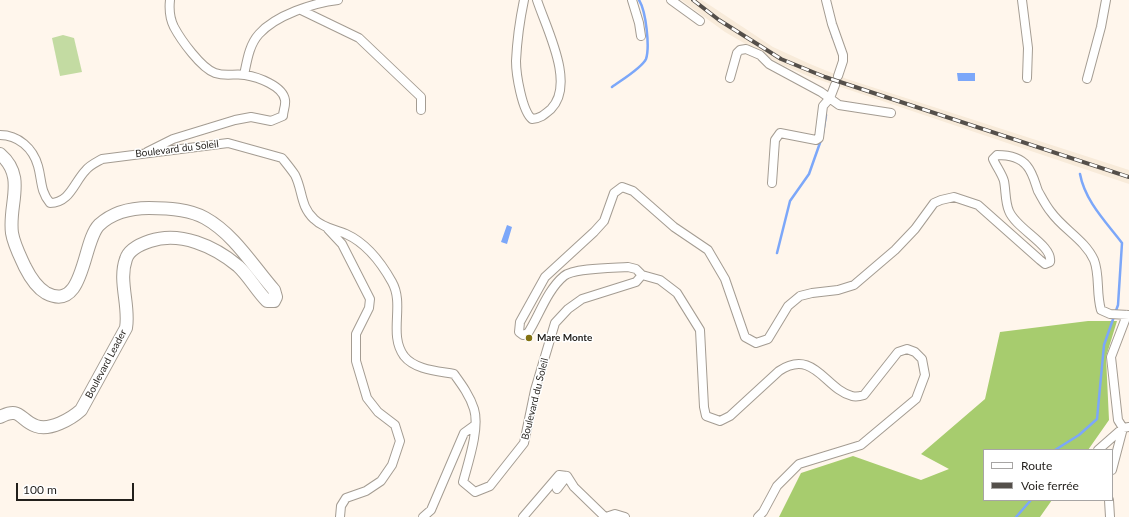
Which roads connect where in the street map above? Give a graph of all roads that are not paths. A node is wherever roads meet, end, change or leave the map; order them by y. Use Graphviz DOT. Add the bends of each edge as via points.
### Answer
graph roads {
  1 [pos="170,0"];
  2 [pos="338,0"];
  3 [pos="524,0"];
  4 [pos="537,0"];
  5 [pos="632,0"];
  6 [pos="671,0"];
  7 [pos="826,0"];
  8 [pos="1022,0"];
  9 [pos="1106,0"];
  10 [pos="301,10"];
  11 [pos="700,21"];
  12 [pos="641,36"];
  13 [pos="244,74"];
  14 [pos="838,76"];
  15 [pos="730,78"];
  16 [pos="1027,78"];
  17 [pos="1087,79"];
  18 [pos="835,85"];
  19 [pos="830,98"];
  20 [pos="421,110"];
  21 [pos="891,113"];
  22 [pos="0,135"];
  23 [pos="146,153"];
  24 [pos="0,154"];
  25 [pos="772,183"];
  26 [pos="328,229"];
  27 [pos="642,275"];
  28 [pos="1125,315"];
  29 [pos="0,417"];
  30 [pos="475,425"];
  31 [pos="1126,427"];
  32 [pos="1099,449"];
  33 [pos="1113,467"];
  34 [pos="567,476"];
  35 [pos="574,487"];
  36 [pos="557,489"];
  37 [pos="566,492"];
  38 [pos="1109,501"];
  39 [pos="340,517"];
  40 [pos="423,517"];
  41 [pos="523,517"];
  42 [pos="606,517"];
  43 [pos="625,517"];
  44 [pos="758,517"];
  45 [pos="1110,517"];
  1 -- 13 [label="street" via="169,10 174,26 197,58 213,72 229,76"];
  2 -- 10 [label="street" via="320,2"];
  3 -- 4 [label="street" via="516,66 523,103 528,116 532,119 540,118 556,103 560,88 556,55"];
  5 -- 12 [label="street"];
  6 -- 11 [label="street"];
  7 -- 14 [label="street" via="843,55"];
  8 -- 16 [label="street" via="1028,48"];
  9 -- 17 [label="street"];
  10 -- 13 [label="street" via="271,24 258,35 249,51"];
  10 -- 20 [label="street" via="358,38 421,97"];
  13 -- 23 [label="street" via="270,84 281,92 285,100 283,116 271,121 251,116 235,120 173,139"];
  15 -- 19 [label="street" via="736,53 746,49"];
  18 -- 19 [label="street"];
  19 -- 21 [label="street" via="839,105"];
  19 -- 25 [label="street" via="823,106 819,138 816,140 780,133 775,140"];
  22 -- 23 [label="street, Boulevard du Soleil" via="18,139 30,149 38,165 44,196 50,203 64,200 86,169 102,159"];
  23 -- 26 [label="street, Boulevard du Soleil" via="228,143 282,158 295,176 305,209"];
  24 -- 29 [label="street, Boulevard Leader" via="13,170 15,182 12,232 15,245 29,274 37,286 46,293 57,296 68,294 74,288 91,239 99,226 114,214 138,208 172,208 205,218 234,242 274,290 276,297 274,301 267,301 238,266 220,253 197,242 180,238 155,240 138,246 126,256 123,268 128,319 126,328 81,410 72,417 48,426 36,426 15,413"];
  26 -- 30 [label="street, Boulevard du Soleil" via="346,234 361,243 378,262 393,284 397,304 396,338 404,356 418,366 454,374 466,391 475,411"];
  26 -- 39 [label="street" via="342,244 370,299 369,308 356,334 356,361 366,398 394,425 400,441 392,465 381,481 366,491 346,498 340,506"];
  27 -- 28 [label="street" via="636,269 628,267 575,272 564,276 544,301 528,333 524,335 520,332 520,322 545,277 594,232 604,220 614,193 622,188 633,191 674,227 708,250 725,279 745,337 756,342 768,339 788,306 800,296 854,285 895,250 934,203 941,200 954,197 978,205 1045,264 1050,262 1051,258 1048,251 1017,223 1009,212 1003,180 993,159 997,155 1005,155 1027,165 1051,213 1093,258 1097,270 1097,297 1101,310 1110,314"];
  27 -- 30 [label="street, Boulevard du Soleil" via="636,282 582,299 555,323 524,443 490,486 475,492 462,482 473,444"];
  27 -- 44 [label="street" via="660,280 677,293 700,330 704,407 706,416 712,420 720,421 730,416 788,365 812,368 839,390 853,397 864,395 898,352 907,349 922,359 924,375 916,399 861,445 800,464 777,486"];
  28 -- 31 [label="street" via="1112,357 1118,420"];
  30 -- 40 [label="street" via="464,434 431,510"];
  31 -- 32 [label="street"];
  31 -- 33 [label="street"];
  34 -- 35 [label="street"];
  34 -- 36 [label="street"];
  34 -- 41 [label="street" via="559,475"];
  35 -- 37 [label="street"];
  35 -- 42 [label="street"];
  38 -- 45 [label="street"];
  42 -- 43 [label="street" via="615,514"];
}
